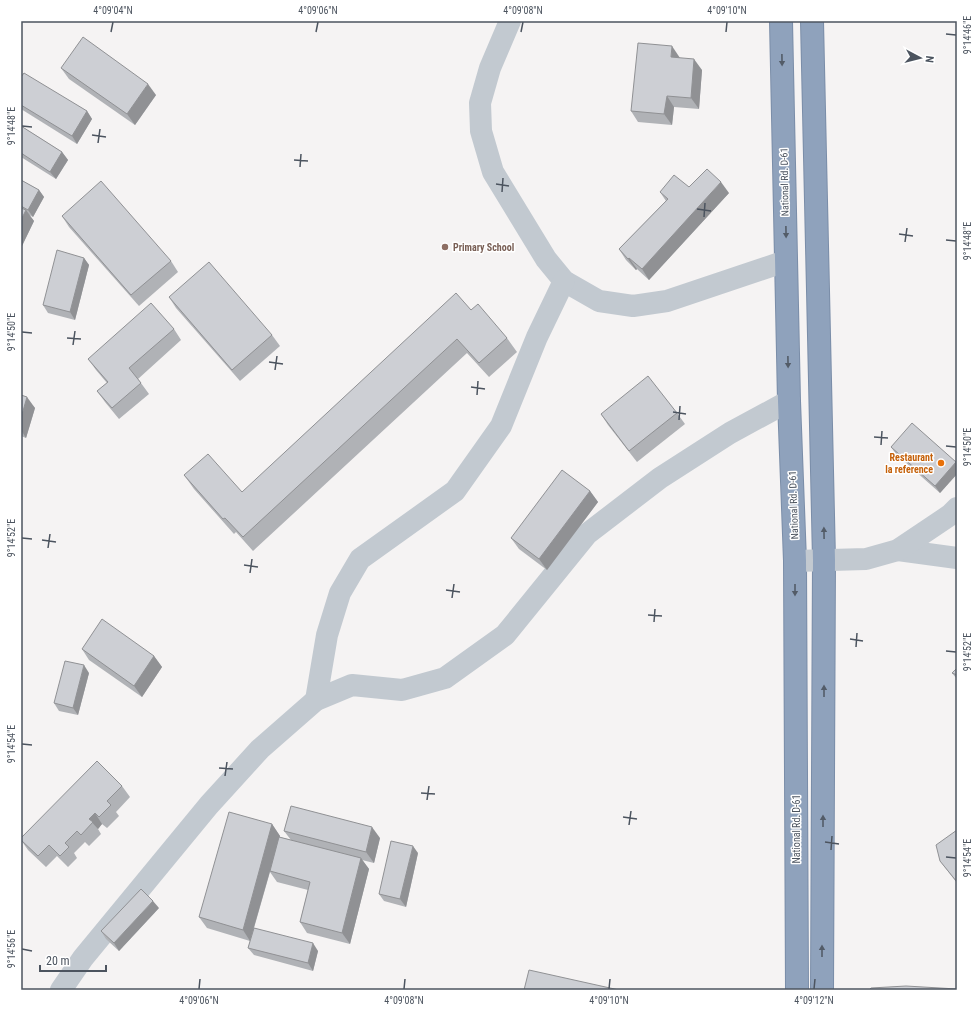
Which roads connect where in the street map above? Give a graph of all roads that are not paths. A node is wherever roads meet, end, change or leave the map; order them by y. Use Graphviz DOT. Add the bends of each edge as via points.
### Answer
graph roads {
  1 [pos="510,21"];
  2 [pos="781,21"];
  3 [pos="812,21"];
  4 [pos="786,261"];
  5 [pos="564,281"];
  6 [pos="789,401"];
  7 [pos="957,508"];
  8 [pos="898,550"];
  9 [pos="957,558"];
  10 [pos="824,560"];
  11 [pos="795,561"];
  12 [pos="316,700"];
  13 [pos="60,990"];
  14 [pos="797,990"];
  15 [pos="822,990"];
  1 -- 5 [label="street" via="490,68 480,103 481,131 493,172 546,259"];
  2 -- 4 [label="highway, National Rd. D-61, one-way"];
  10 -- 3 [label="highway, one-way"];
  4 -- 5 [label="street" via="668,301 633,306 599,300"];
  4 -- 6 [label="highway, National Rd. D-61, one-way"];
  5 -- 12 [label="street" via="536,337 501,426 455,491 360,559 340,593 327,635"];
  6 -- 11 [label="highway, National Rd. D-61"];
  6 -- 12 [label="street" via="730,433 660,478 587,534 505,635 445,678 402,690 352,685"];
  7 -- 8 [label="street"];
  8 -- 9 [label="street"];
  8 -- 10 [label="street" via="866,558"];
  10 -- 11 [label="street"];
  15 -- 10 [label="highway, one-way"];
  11 -- 14 [label="highway, National Rd. D-61, one-way"];
  12 -- 13 [label="street" via="260,749 210,805 83,958"];
}
